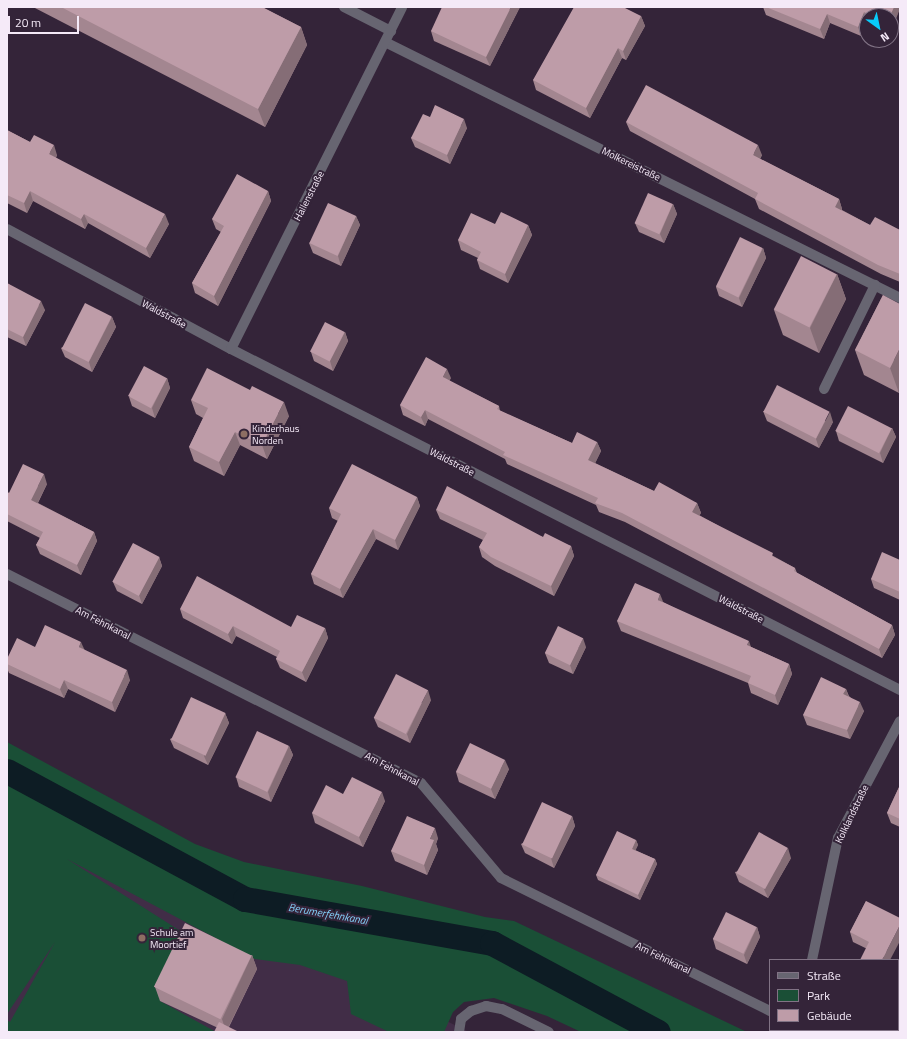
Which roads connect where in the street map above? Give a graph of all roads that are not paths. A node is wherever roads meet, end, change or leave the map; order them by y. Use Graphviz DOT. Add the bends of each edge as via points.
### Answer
graph roads {
  1 [pos="344,7"];
  2 [pos="402,7"];
  3 [pos="391,30"];
  4 [pos="387,43"];
  5 [pos="7,229"];
  6 [pos="875,285"];
  7 [pos="900,298"];
  8 [pos="231,349"];
  9 [pos="824,389"];
  10 [pos="7,574"];
  11 [pos="900,690"];
  12 [pos="900,721"];
  13 [pos="812,959"];
  14 [pos="769,1011"];
  15 [pos="459,1032"];
  16 [pos="549,1032"];
  1 -- 3 [label="street"];
  2 -- 3 [label="street, Hallenstraße"];
  3 -- 4 [label="street, Hallenstraße"];
  4 -- 6 [label="street, Molkereistraße"];
  4 -- 8 [label="street, Hallenstraße"];
  5 -- 8 [label="street, Waldstraße"];
  6 -- 7 [label="street, Molkereistraße"];
  6 -- 9 [label="street"];
  8 -- 11 [label="street, Waldstraße"];
  10 -- 14 [label="street, Am Fehnkanal" via="421,783 501,878"];
  12 -- 13 [label="street, Kolklandstraße" via="838,838"];
  15 -- 16 [label="street" via="461,1019 471,1011 486,1006 502,1009"];
}
